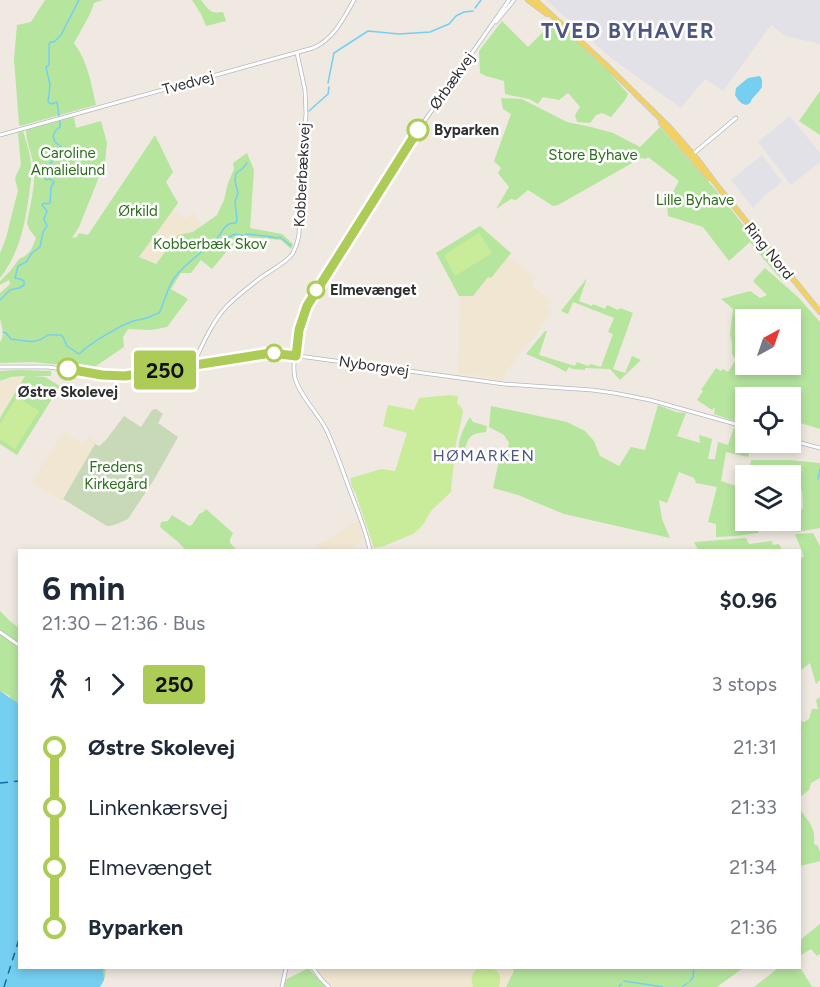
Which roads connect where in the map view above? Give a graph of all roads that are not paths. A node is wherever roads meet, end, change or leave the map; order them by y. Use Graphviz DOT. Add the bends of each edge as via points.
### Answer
graph roads {
  1 [pos="354,0"];
  2 [pos="508,0"];
  3 [pos="514,0"];
  4 [pos="528,0"];
  5 [pos="535,0"];
  6 [pos="556,20"];
  7 [pos="491,27"];
  8 [pos="297,52"];
  9 [pos="736,118"];
  10 [pos="0,135"];
  11 [pos="692,155"];
  12 [pos="820,312"];
  13 [pos="296,356"];
  14 [pos="197,365"];
  15 [pos="0,368"];
  16 [pos="735,424"];
  17 [pos="801,443"];
  18 [pos="820,448"];
  19 [pos="370,549"];
  20 [pos="0,632"];
  21 [pos="18,645"];
  22 [pos="286,969"];
  23 [pos="315,969"];
  24 [pos="282,987"];
  25 [pos="329,987"];
  1 -- 8 [label="street, Tvedvej" via="329,38"];
  2 -- 7 [label="street, Ørbækvej"];
  3 -- 7 [label="street, Ørbækvej"];
  4 -- 6 [label="main road, Ring Nord"];
  5 -- 6 [label="main road, Ring Nord"];
  6 -- 11 [label="main road, Ring Nord" via="605,64"];
  7 -- 13 [label="street, Ørbækvej" via="400,156 307,306"];
  8 -- 10 [label="street, Tvedvej"];
  8 -- 14 [label="street, Kobberbæksvej" via="306,114 297,244 286,260 228,305 198,354"];
  9 -- 11 [label="street"];
  11 -- 12 [label="main road, Ring Nord"];
  13 -- 14 [label="street, Nyborgvej" via="271,353"];
  13 -- 16 [label="street, Nyborgvej" via="504,384 614,393"];
  13 -- 19 [label="street, Ørbækvej" via="296,380 330,439"];
  14 -- 15 [label="street, Nyborgvej" via="118,376 48,367"];
  17 -- 18 [label="street"];
  20 -- 21 [label="street"];
  22 -- 24 [label="street"];
  23 -- 25 [label="street"];
}
